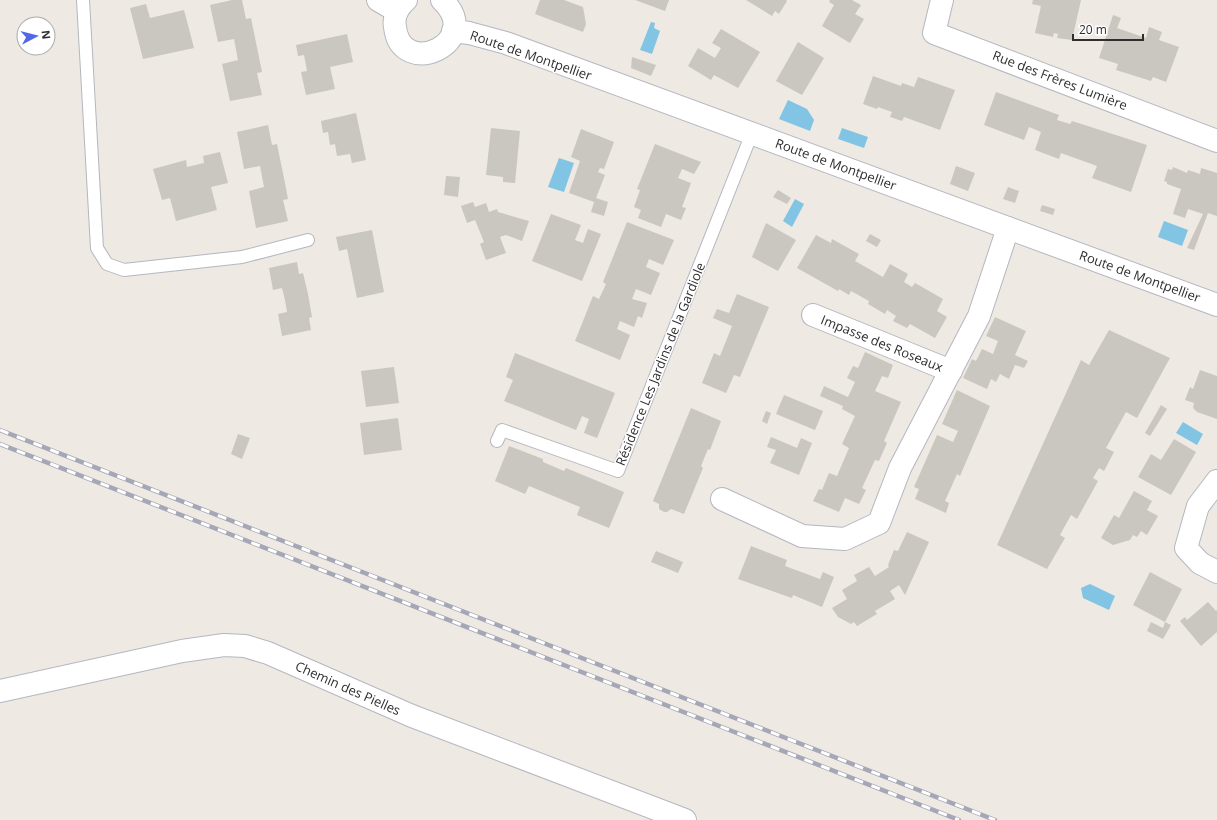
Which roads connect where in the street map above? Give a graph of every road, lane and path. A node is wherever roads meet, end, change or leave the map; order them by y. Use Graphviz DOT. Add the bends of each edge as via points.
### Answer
graph roads {
  1 [pos="83,0"];
  2 [pos="378,0"];
  3 [pos="442,0"];
  4 [pos="942,0"];
  5 [pos="401,6"];
  6 [pos="453,31"];
  7 [pos="752,133"];
  8 [pos="1217,141"];
  9 [pos="1008,228"];
  10 [pos="308,240"];
  11 [pos="1217,305"];
  12 [pos="813,315"];
  13 [pos="951,371"];
  14 [pos="497,441"];
  15 [pos="1217,481"];
  16 [pos="722,500"];
  17 [pos="1217,572"];
  18 [pos="0,692"];
  19 [pos="685,820"];
  1 -- 10 [label="lane" via="97,248 107,264 124,270 242,257"];
  2 -- 5 [label="street, Route de Montpellier"];
  3 -- 6 [label="street, Route de Montpellier" via="451,10"];
  4 -- 8 [label="street, Rue des Frères Lumière" via="934,33"];
  5 -- 6 [label="street, Route de Montpellier" via="394,26 398,39 414,52 428,54 442,48"];
  6 -- 7 [label="street, Route de Montpellier" via="506,43"];
  7 -- 9 [label="street, Route de Montpellier"];
  7 -- 14 [label="lane, Résidence Les Jardins de la Gardiole" via="618,471 502,430"];
  9 -- 11 [label="street, Route de Montpellier"];
  9 -- 13 [label="street, Impasse des Roseaux" via="979,316"];
  12 -- 13 [label="street, Impasse des Roseaux"];
  13 -- 16 [label="street, Impasse des Roseaux" via="900,468 879,523 845,539 802,536"];
  15 -- 17 [label="street" via="1198,506 1186,548 1200,563"];
  18 -- 19 [label="street, Chemin des Pielles" via="182,651 224,645 245,646 268,653 412,716"];
}
